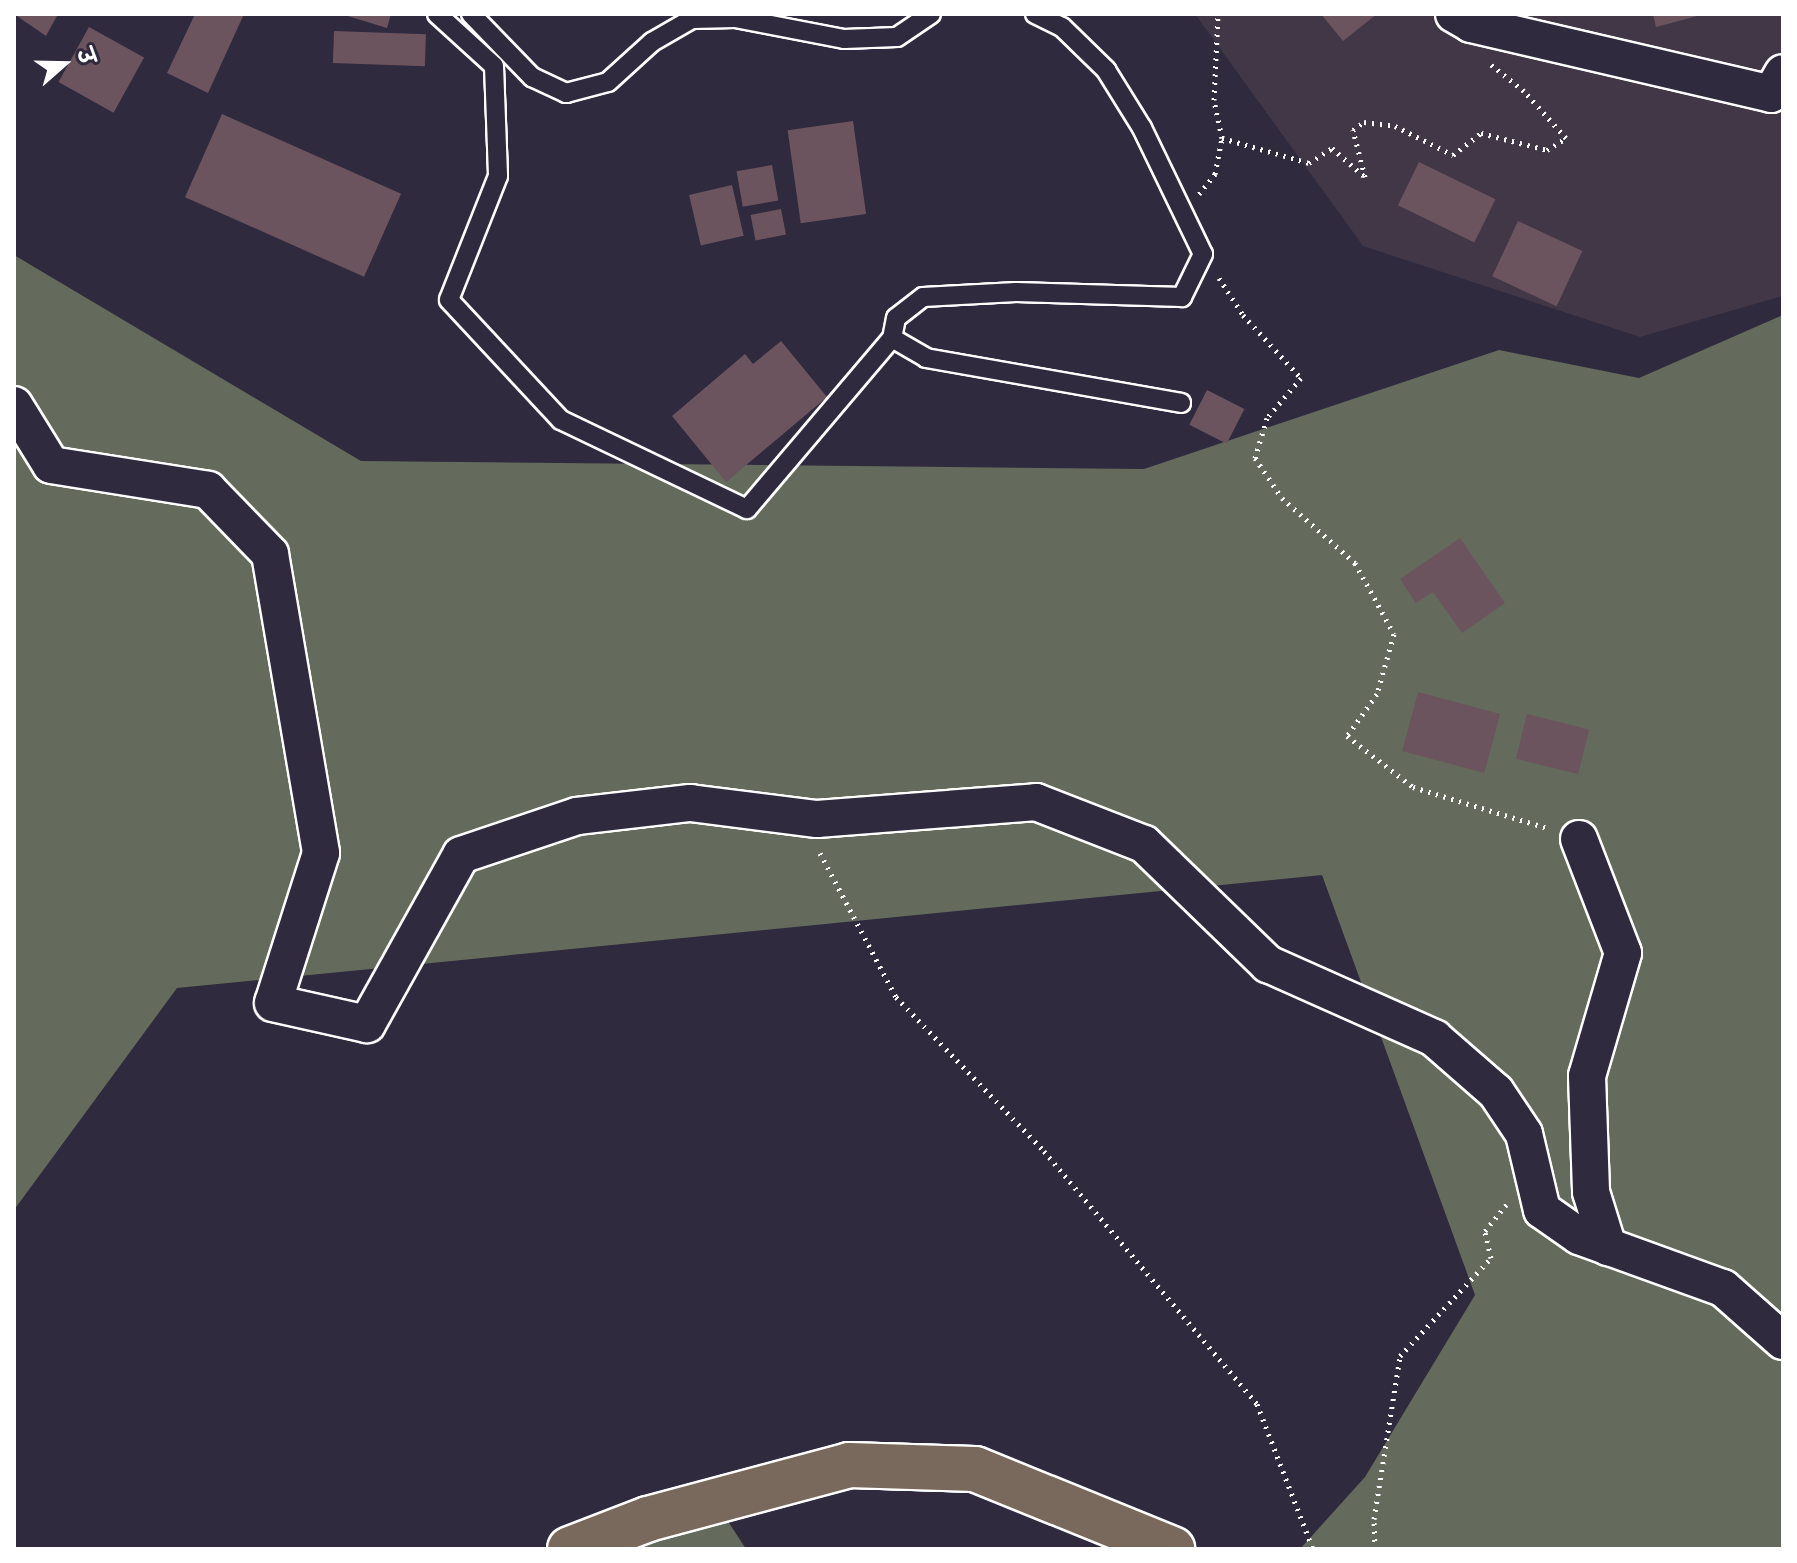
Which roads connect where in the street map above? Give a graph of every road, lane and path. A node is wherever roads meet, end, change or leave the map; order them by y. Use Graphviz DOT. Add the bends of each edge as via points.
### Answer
graph roads {
  1 [pos="437,14"];
  2 [pos="471,14"];
  3 [pos="931,14"];
  4 [pos="1035,14"];
  5 [pos="1218,14"];
  6 [pos="1462,19"];
  7 [pos="1783,73"];
  8 [pos="1222,138"];
  9 [pos="1181,217"];
  10 [pos="1203,254"];
  11 [pos="892,338"];
  12 [pos="1181,403"];
  13 [pos="14,405"];
  14 [pos="817,819"];
  15 [pos="1579,839"];
  16 [pos="1542,1210"];
  17 [pos="1608,1247"];
  18 [pos="1783,1341"];
  19 [pos="570,1549"];
  20 [pos="1172,1549"];
  21 [pos="1313,1549"];
  22 [pos="1375,1549"];
  1 -- 11 [label="lane" via="494,66 498,176 449,300 561,420 747,509"];
  2 -- 3 [label="lane" via="532,77 566,93 608,82 652,42 692,19 735,18 844,39 897,37"];
  4 -- 9 [label="lane" via="1062,27 1106,70 1142,128"];
  5 -- 8 [label="path" via="1214,100"];
  6 -- 7 [label="street" via="1771,94"];
  6 -- 8 [label="path" via="1471,42 1502,79 1524,91 1566,138 1547,150 1481,133 1453,155 1395,126 1364,122 1353,130 1365,177 1332,148 1309,163"];
  8 -- 9 [label="path" via="1215,174"];
  9 -- 10 [label="lane"];
  10 -- 11 [label="lane" via="1182,297 1016,292 923,297 896,318"];
  10 -- 15 [label="path" via="1243,315 1301,378 1267,418 1255,458 1282,498 1355,563 1394,634 1377,694 1347,736 1413,787"];
  11 -- 12 [label="lane" via="926,358"];
  13 -- 14 [label="street" via="51,465 208,490 270,554 321,853 273,1003 367,1024 461,855 577,816 690,803"];
  14 -- 16 [label="street" via="1036,802 1144,844 1268,964 1434,1038 1496,1092 1524,1134"];
  14 -- 21 [label="path" via="810,833 896,997 1044,1151 1257,1404"];
  15 -- 17 [label="street" via="1623,953 1587,1076 1591,1192"];
  16 -- 17 [label="street" via="1579,1236"];
  16 -- 22 [label="path" via="1510,1200 1485,1231 1491,1258 1400,1356 1374,1519"];
  17 -- 18 [label="street" via="1723,1288"];
  19 -- 20 [label="main road" via="648,1519 849,1465 975,1469"];
}
